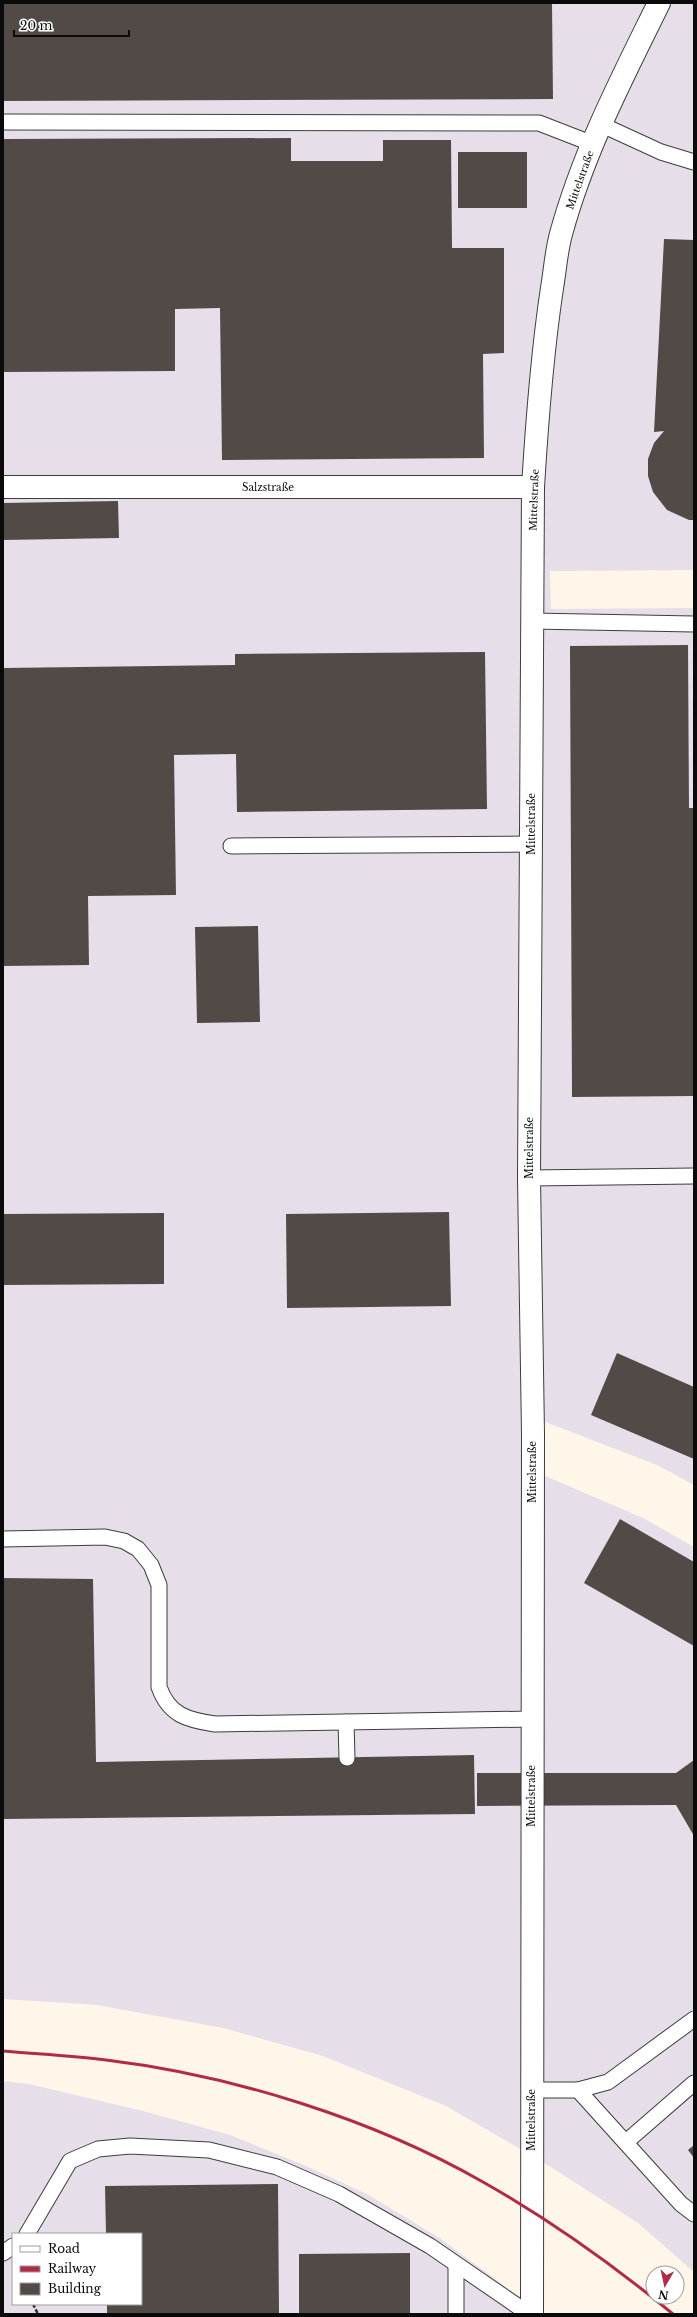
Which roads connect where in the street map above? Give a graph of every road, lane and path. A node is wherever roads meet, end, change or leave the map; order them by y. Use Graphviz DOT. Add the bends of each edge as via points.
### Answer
graph roads {
  1 [pos="659,3"];
  2 [pos="3,122"];
  3 [pos="596,134"];
  4 [pos="694,162"];
  5 [pos="3,487"];
  6 [pos="533,487"];
  7 [pos="532,621"];
  8 [pos="694,624"];
  9 [pos="531,844"];
  10 [pos="231,846"];
  11 [pos="694,1176"];
  12 [pos="529,1178"];
  13 [pos="3,1539"];
  14 [pos="532,1719"];
  15 [pos="346,1722"];
  16 [pos="346,1758"];
  17 [pos="694,2018"];
  18 [pos="694,2083"];
  19 [pos="531,2090"];
  20 [pos="578,2090"];
  21 [pos="626,2142"];
  22 [pos="694,2214"];
  23 [pos="27,2233"];
  24 [pos="12,2247"];
  25 [pos="3,2253"];
  26 [pos="456,2265"];
  27 [pos="34,2305"];
  28 [pos="38,2314"];
  29 [pos="456,2314"];
  30 [pos="529,2314"];
  31 [pos="532,2314"];
  1 -- 3 [label="street, Mittelstraße"];
  2 -- 3 [label="lane" via="539,123"];
  3 -- 4 [label="lane"];
  3 -- 6 [label="street, Mittelstraße" via="561,236 548,313"];
  5 -- 6 [label="street, Salzstraße"];
  6 -- 7 [label="street, Mittelstraße"];
  7 -- 8 [label="lane"];
  7 -- 9 [label="street, Mittelstraße"];
  9 -- 10 [label="lane"];
  9 -- 12 [label="street, Mittelstraße"];
  11 -- 12 [label="lane"];
  12 -- 14 [label="street, Mittelstraße"];
  13 -- 15 [label="lane" via="105,1537 138,1549 151,1564 159,1585 159,1686 163,1700 176,1713 194,1721 215,1724"];
  14 -- 15 [label="lane"];
  14 -- 19 [label="street, Mittelstraße"];
  15 -- 16 [label="lane"];
  17 -- 20 [label="lane" via="608,2082"];
  18 -- 21 [label="lane"];
  19 -- 20 [label="lane"];
  19 -- 31 [label="street, Mittelstraße"];
  20 -- 21 [label="lane"];
  21 -- 22 [label="lane" via="681,2204"];
  23 -- 26 [label="lane" via="70,2161 98,2149 130,2146 209,2150 277,2167 339,2194 430,2246"];
  24 -- 25 [label="lane"];
  26 -- 29 [label="lane"];
  26 -- 30 [label="lane"];
  27 -- 28 [label="path"];
}
